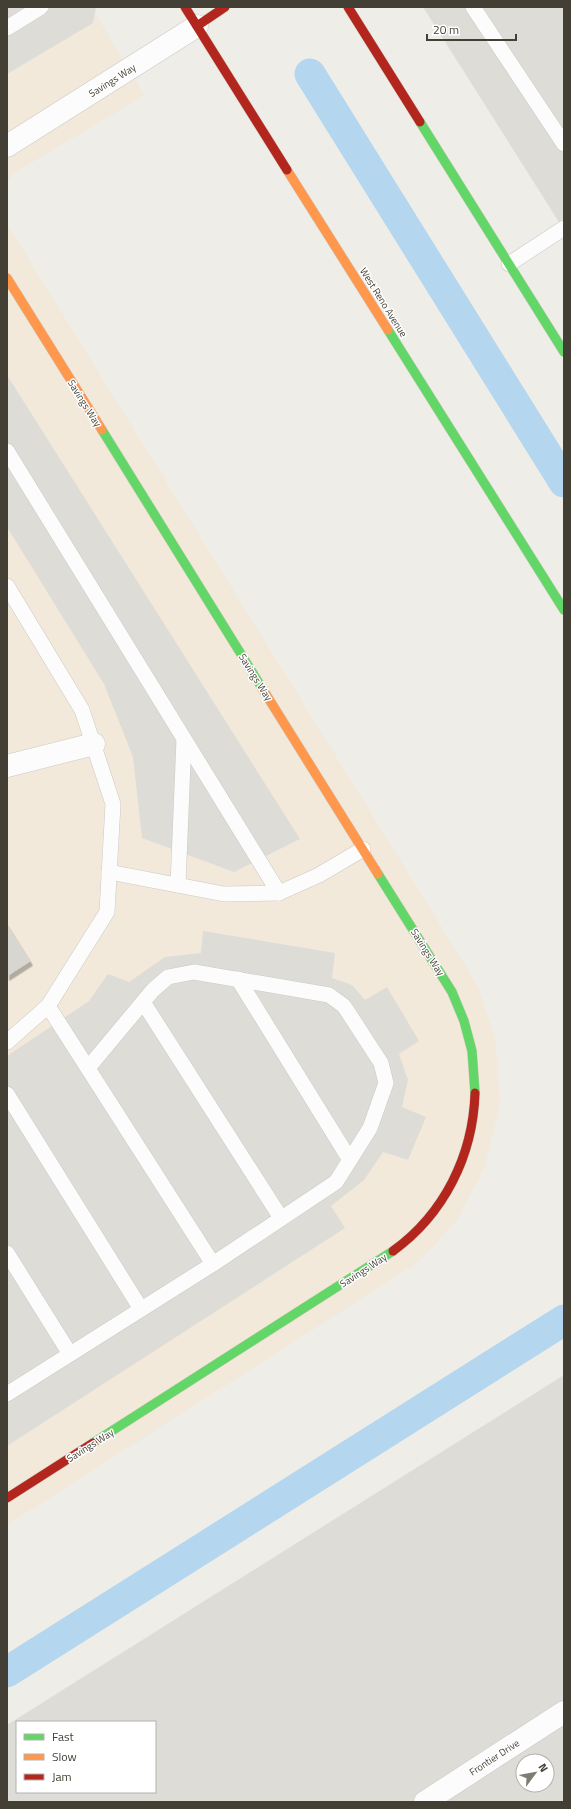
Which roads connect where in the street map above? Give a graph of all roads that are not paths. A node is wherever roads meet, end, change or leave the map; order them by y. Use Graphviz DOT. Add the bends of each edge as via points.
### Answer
graph roads {
  1 [pos="41,7"];
  2 [pos="185,7"];
  3 [pos="225,7"];
  4 [pos="348,7"];
  5 [pos="473,7"];
  6 [pos="197,26"];
  7 [pos="7,28"];
  8 [pos="564,144"];
  9 [pos="7,146"];
  10 [pos="564,228"];
  11 [pos="509,264"];
  12 [pos="7,278"];
  13 [pos="564,352"];
  14 [pos="7,451"];
  15 [pos="7,586"];
  16 [pos="564,610"];
  17 [pos="184,739"];
  18 [pos="94,744"];
  19 [pos="7,766"];
  20 [pos="363,849"];
  21 [pos="109,872"];
  22 [pos="178,885"];
  23 [pos="279,893"];
  24 [pos="238,980"];
  25 [pos="143,1002"];
  26 [pos="48,1006"];
  27 [pos="7,1042"];
  28 [pos="88,1068"];
  29 [pos="7,1094"];
  30 [pos="350,1160"];
  31 [pos="281,1218"];
  32 [pos="7,1253"];
  33 [pos="213,1264"];
  34 [pos="141,1309"];
  35 [pos="70,1354"];
  36 [pos="7,1394"];
  37 [pos="7,1498"];
  38 [pos="564,1712"];
  39 [pos="425,1802"];
  1 -- 7 [label="lane"];
  2 -- 6 [label="street, West Reno Avenue"];
  3 -- 6 [label="street"];
  4 -- 11 [label="street"];
  5 -- 8 [label="lane"];
  6 -- 9 [label="street, Savings Way"];
  6 -- 16 [label="street, West Reno Avenue"];
  10 -- 11 [label="lane"];
  11 -- 13 [label="street"];
  12 -- 20 [label="street, Savings Way"];
  14 -- 17 [label="lane"];
  15 -- 18 [label="lane" via="82,710"];
  17 -- 22 [label="lane"];
  17 -- 23 [label="lane"];
  18 -- 19 [label="street"];
  18 -- 21 [label="lane" via="113,804"];
  20 -- 23 [label="lane" via="319,875"];
  20 -- 37 [label="street, Savings Way" via="452,992 468,1032 474,1064 475,1099 471,1135 448,1192 425,1222 402,1244 374,1264"];
  21 -- 22 [label="lane"];
  21 -- 26 [label="lane" via="107,912"];
  22 -- 23 [label="lane" via="224,894"];
  24 -- 25 [label="lane" via="194,972 168,976"];
  24 -- 30 [label="lane"];
  24 -- 30 [label="lane" via="329,995 344,1006 381,1063 386,1084 370,1128"];
  25 -- 28 [label="lane"];
  25 -- 31 [label="lane"];
  26 -- 27 [label="lane"];
  26 -- 28 [label="lane"];
  28 -- 33 [label="lane"];
  29 -- 34 [label="lane"];
  30 -- 31 [label="lane" via="336,1182"];
  31 -- 33 [label="lane"];
  32 -- 35 [label="lane"];
  33 -- 34 [label="lane"];
  34 -- 35 [label="lane"];
  35 -- 36 [label="lane"];
  38 -- 39 [label="street, Frontier Drive"];
}
